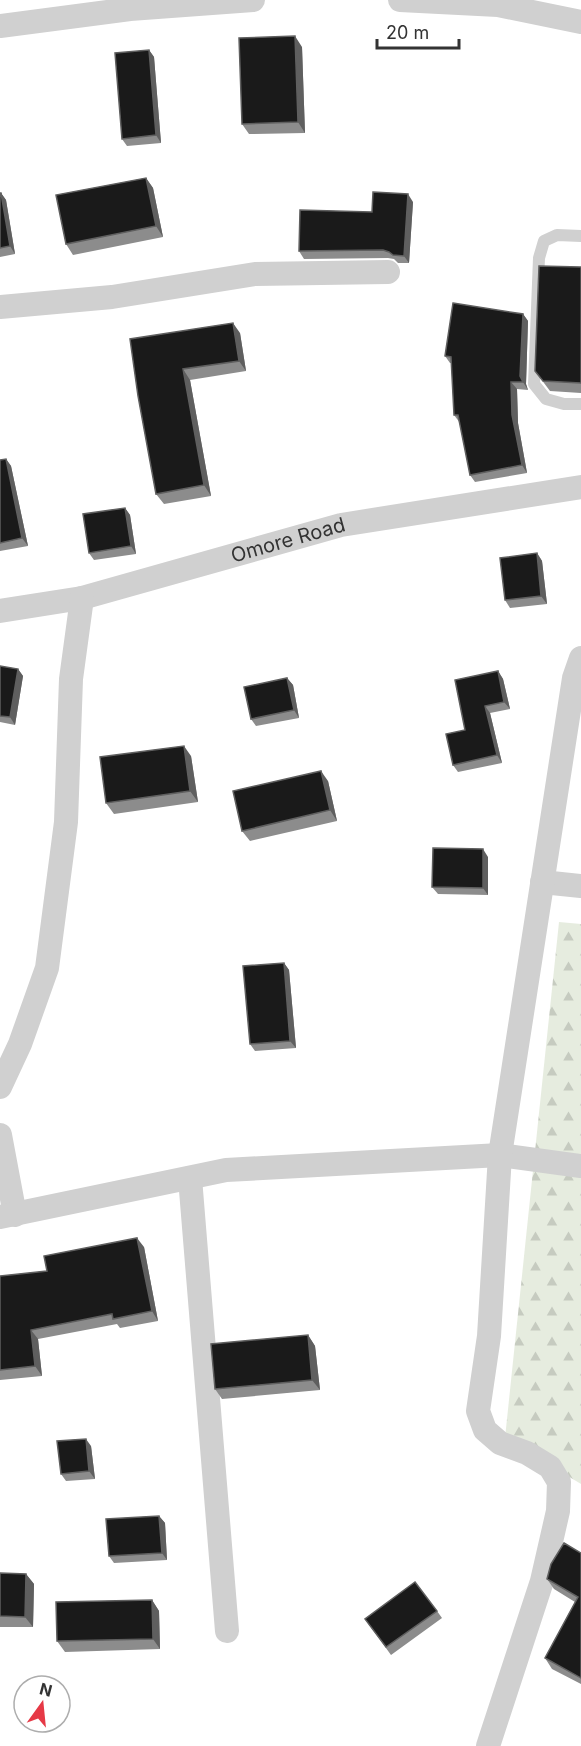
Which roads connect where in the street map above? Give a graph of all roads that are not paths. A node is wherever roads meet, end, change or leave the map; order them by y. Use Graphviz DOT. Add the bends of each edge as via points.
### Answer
graph roads {
  1 [pos="253,0"];
  2 [pos="400,0"];
  3 [pos="581,22"];
  4 [pos="0,26"];
  5 [pos="581,236"];
  6 [pos="388,272"];
  7 [pos="0,307"];
  8 [pos="581,404"];
  9 [pos="581,487"];
  10 [pos="82,598"];
  11 [pos="0,611"];
  12 [pos="581,658"];
  13 [pos="542,882"];
  14 [pos="581,886"];
  15 [pos="0,1087"];
  16 [pos="0,1135"];
  17 [pos="500,1155"];
  18 [pos="581,1166"];
  19 [pos="190,1178"];
  20 [pos="7,1216"];
  21 [pos="227,1630"];
  22 [pos="488,1746"];
  1 -- 4 [label="street" via="130,9"];
  2 -- 3 [label="street" via="498,5"];
  5 -- 8 [label="lane" via="557,235 544,241 539,258 534,384 546,399"];
  6 -- 7 [label="street" via="255,274 112,297"];
  9 -- 10 [label="street, Omore Road" via="341,525"];
  10 -- 11 [label="street, Omore Road"];
  10 -- 15 [label="street" via="71,679 66,822 47,968"];
  12 -- 13 [label="street" via="574,678"];
  13 -- 14 [label="street"];
  13 -- 17 [label="street"];
  16 -- 20 [label="street"];
  17 -- 18 [label="street"];
  17 -- 19 [label="street" via="226,1170"];
  17 -- 22 [label="street" via="489,1336 478,1411 485,1430 500,1443 550,1467 559,1482 558,1511 542,1581"];
  19 -- 20 [label="street"];
  19 -- 21 [label="street"];
}
